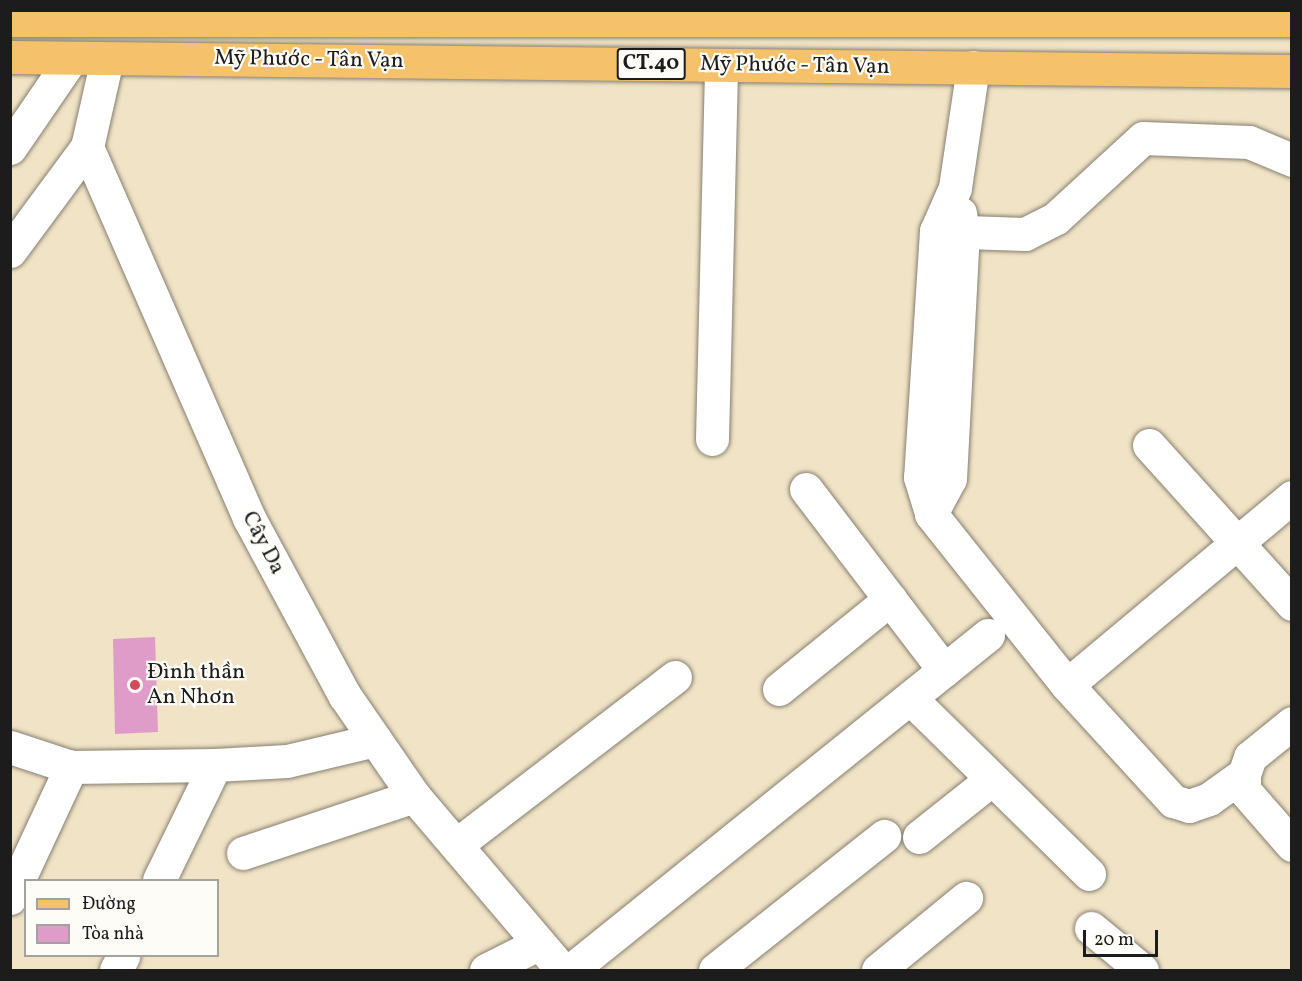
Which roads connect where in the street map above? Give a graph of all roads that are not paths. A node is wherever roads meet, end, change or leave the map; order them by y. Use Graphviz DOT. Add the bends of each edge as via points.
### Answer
graph roads {
  1 [pos="120,15"];
  2 [pos="1192,15"];
  3 [pos="598,16"];
  4 [pos="10,20"];
  5 [pos="1292,20"];
  6 [pos="10,57"];
  7 [pos="71,59"];
  8 [pos="107,59"];
  9 [pos="721,65"];
  10 [pos="973,67"];
  11 [pos="1292,71"];
  12 [pos="87,147"];
  13 [pos="10,148"];
  14 [pos="1292,160"];
  15 [pos="950,233"];
  16 [pos="10,251"];
  17 [pos="712,439"];
  18 [pos="1149,445"];
  19 [pos="806,489"];
  20 [pos="1292,497"];
  21 [pos="1238,542"];
  22 [pos="890,599"];
  23 [pos="1292,604"];
  24 [pos="988,635"];
  25 [pos="944,670"];
  26 [pos="675,677"];
  27 [pos="1067,685"];
  28 [pos="779,689"];
  29 [pos="910,698"];
  30 [pos="1292,723"];
  31 [pos="376,740"];
  32 [pos="10,747"];
  33 [pos="214,765"];
  34 [pos="71,767"];
  35 [pos="1244,774"];
  36 [pos="992,779"];
  37 [pos="414,796"];
  38 [pos="884,836"];
  39 [pos="919,837"];
  40 [pos="1292,844"];
  41 [pos="456,846"];
  42 [pos="243,853"];
  43 [pos="1089,873"];
  44 [pos="159,879"];
  45 [pos="10,898"];
  46 [pos="966,898"];
  47 [pos="1091,928"];
  48 [pos="538,944"];
  49 [pos="486,970"];
  50 [pos="562,970"];
  51 [pos="571,970"];
  52 [pos="715,970"];
  53 [pos="878,970"];
  54 [pos="1142,970"];
  1 -- 3 [label="main road, Mỹ Phước - Tân Vạn / CT.40"];
  1 -- 4 [label="main road, Mỹ Phước - Tân Vạn / CT.40"];
  1 -- 8 [label="main road"];
  2 -- 3 [label="main road, Mỹ Phước - Tân Vạn / CT.40"];
  2 -- 5 [label="main road, Mỹ Phước - Tân Vạn / CT.40"];
  6 -- 7 [label="main road, Mỹ Phước - Tân Vạn / CT.40"];
  7 -- 8 [label="main road, Mỹ Phước - Tân Vạn / CT.40"];
  7 -- 13 [label="street"];
  8 -- 9 [label="main road, Mỹ Phước - Tân Vạn / CT.40"];
  8 -- 12 [label="street"];
  9 -- 10 [label="main road, Mỹ Phước - Tân Vạn / CT.40"];
  9 -- 17 [label="street"];
  10 -- 11 [label="main road, Mỹ Phước - Tân Vạn / CT.40"];
  10 -- 15 [label="street"];
  12 -- 16 [label="street"];
  12 -- 31 [label="street, Cây Da" via="249,518 345,696"];
  14 -- 15 [label="street" via="1249,142 1143,138 1056,218 1025,234"];
  15 -- 27 [label="street" via="944,325 920,477 931,514"];
  18 -- 21 [label="street"];
  19 -- 22 [label="street"];
  20 -- 21 [label="street"];
  21 -- 23 [label="street"];
  21 -- 27 [label="street"];
  22 -- 25 [label="street"];
  22 -- 28 [label="street"];
  24 -- 25 [label="street"];
  25 -- 29 [label="street"];
  26 -- 41 [label="street"];
  27 -- 35 [label="street" via="1173,801 1189,806 1209,799"];
  29 -- 36 [label="street"];
  29 -- 51 [label="street"];
  30 -- 35 [label="street" via="1250,757"];
  31 -- 33 [label="street" via="287,761"];
  31 -- 37 [label="street, Cây Da"];
  32 -- 34 [label="street"];
  33 -- 34 [label="street"];
  33 -- 44 [label="street"];
  34 -- 45 [label="street"];
  35 -- 40 [label="street" via="1244,790"];
  36 -- 39 [label="street"];
  36 -- 43 [label="street"];
  37 -- 41 [label="street, Cây Da"];
  37 -- 42 [label="street"];
  38 -- 52 [label="street"];
  41 -- 48 [label="street, Cây Da"];
  46 -- 53 [label="street"];
  47 -- 54 [label="street"];
  48 -- 49 [label="street"];
  48 -- 50 [label="street, Cây Da"];
}
